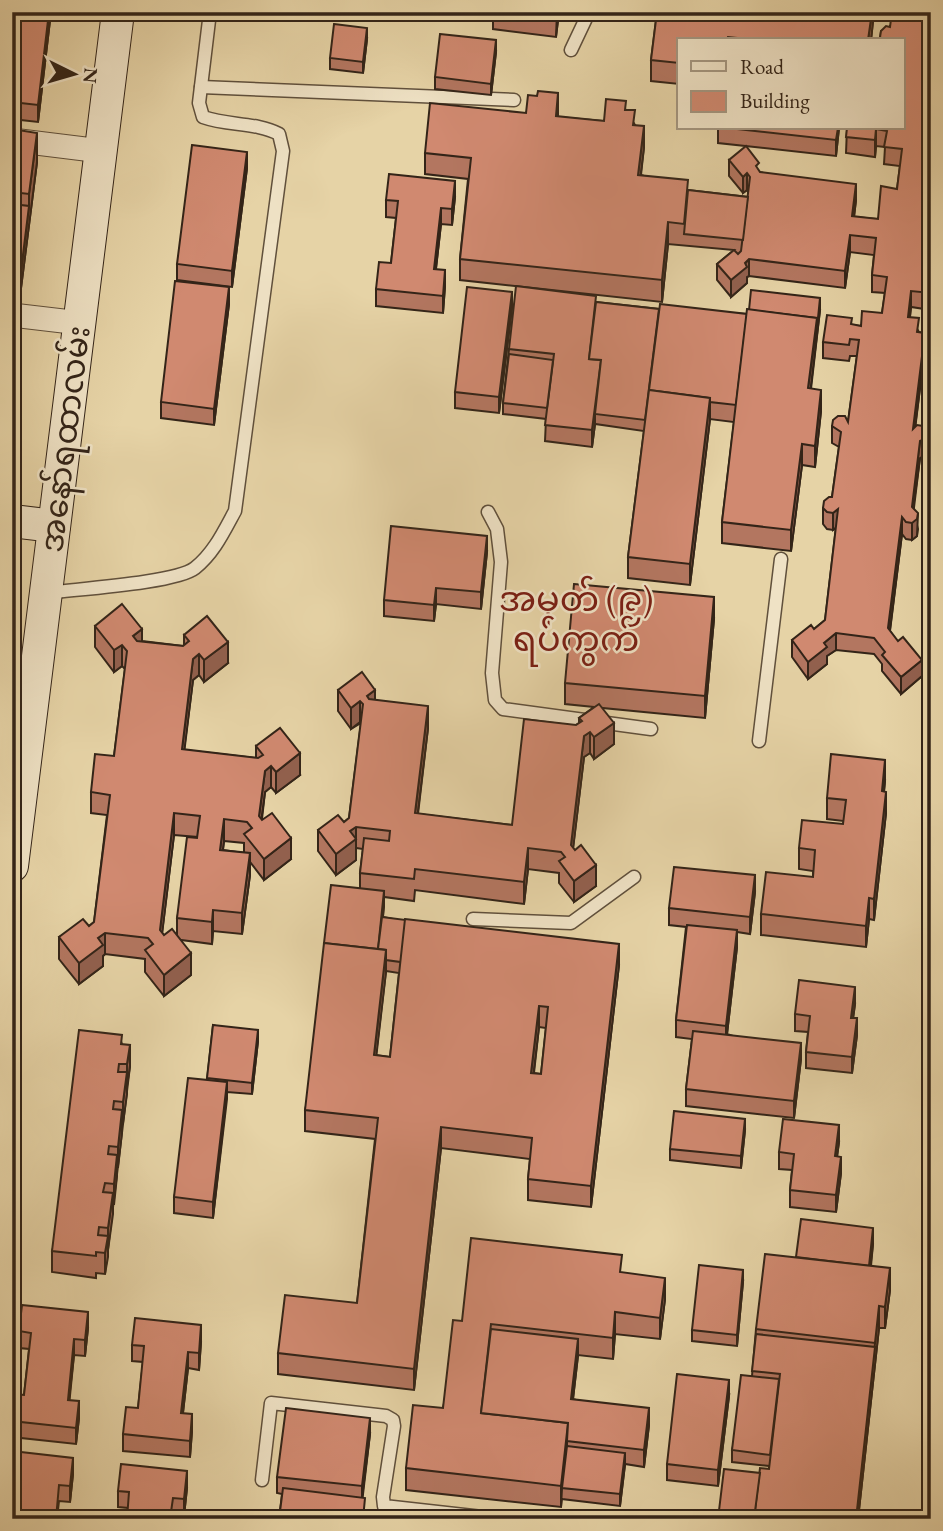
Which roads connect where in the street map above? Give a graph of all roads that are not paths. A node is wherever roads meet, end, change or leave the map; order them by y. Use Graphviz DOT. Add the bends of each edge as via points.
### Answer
graph roads {
  1 [pos="118,12"];
  2 [pos="210,12"];
  3 [pos="589,12"];
  4 [pos="571,50"];
  5 [pos="201,87"];
  6 [pos="514,100"];
  7 [pos="12,140"];
  8 [pos="101,151"];
  9 [pos="12,315"];
  10 [pos="80,323"];
  11 [pos="488,512"];
  12 [pos="12,521"];
  13 [pos="54,526"];
  14 [pos="781,559"];
  15 [pos="46,593"];
  16 [pos="651,729"];
  17 [pos="20,739"];
  18 [pos="759,741"];
  19 [pos="12,866"];
  20 [pos="634,877"];
  21 [pos="473,919"];
  22 [pos="262,1480"];
  23 [pos="500,1519"];
  1 -- 8 [label="main road, အနော်ရထာလမ်း"];
  2 -- 5 [label="lane"];
  3 -- 4 [label="lane"];
  5 -- 6 [label="lane"];
  5 -- 15 [label="lane" via="203,117 269,128 279,134 283,151 235,511 217,546 194,569 163,579"];
  7 -- 8 [label="street"];
  8 -- 10 [label="main road, အနော်ရထာလမ်း"];
  9 -- 10 [label="street"];
  10 -- 13 [label="main road, အနော်ရထာလမ်း"];
  11 -- 16 [label="lane" via="497,529 501,562 492,673 495,701 503,709"];
  12 -- 13 [label="main road"];
  13 -- 15 [label="main road, အနော်ရထာလမ်း"];
  14 -- 18 [label="lane"];
  15 -- 17 [label="main road, အနော်ရထာလမ်း"];
  17 -- 19 [label="main road, အနော်ရထာလမ်း"];
  20 -- 21 [label="lane" via="571,923"];
  22 -- 23 [label="lane" via="271,1403 386,1416 394,1426 384,1506"];
}
